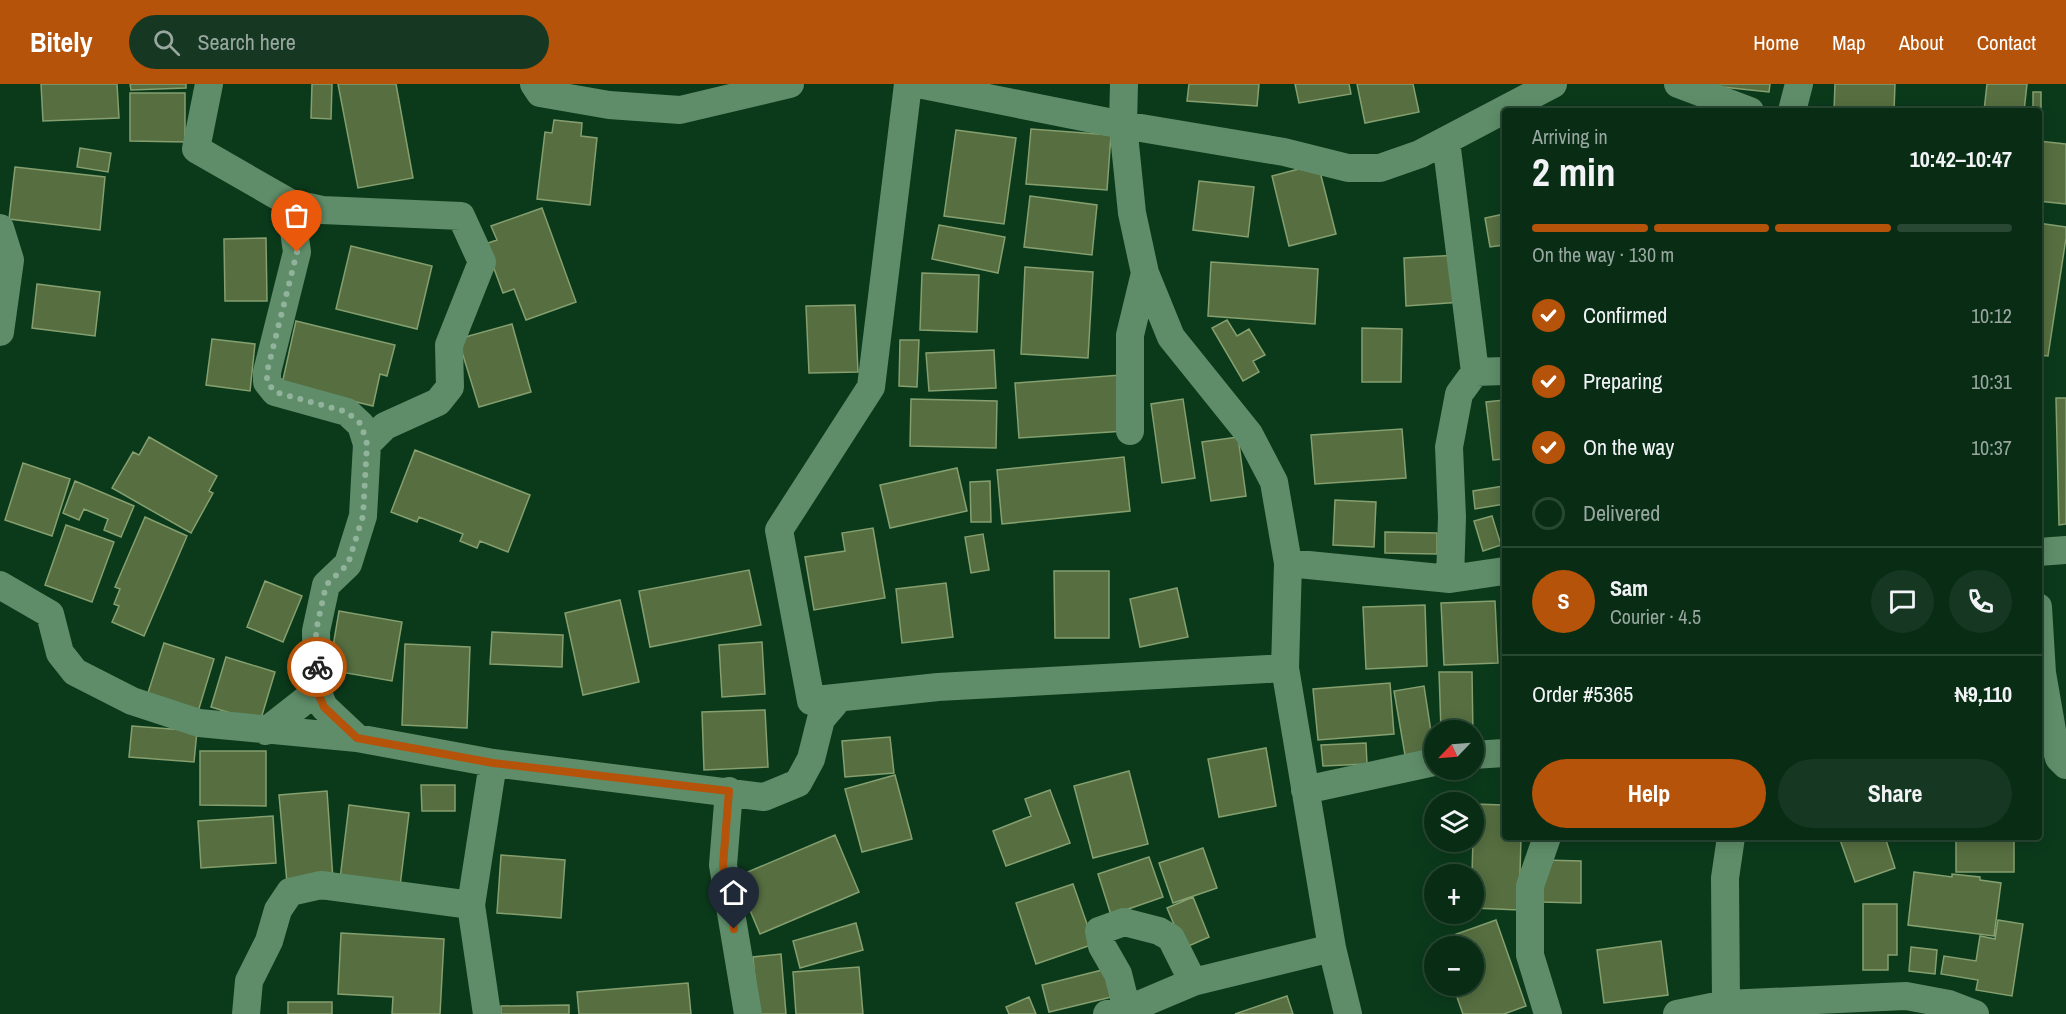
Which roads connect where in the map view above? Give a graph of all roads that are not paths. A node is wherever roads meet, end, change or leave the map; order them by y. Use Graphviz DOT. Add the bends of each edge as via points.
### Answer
graph roads {
  1 [pos="209,84"];
  2 [pos="534,84"];
  3 [pos="790,84"];
  4 [pos="908,84"];
  5 [pos="918,84"];
  6 [pos="1124,84"];
  7 [pos="1553,84"];
  8 [pos="1678,84"];
  9 [pos="1799,84"];
  10 [pos="1508,108"];
  11 [pos="1742,108"];
  12 [pos="1793,108"];
  13 [pos="1502,111"];
  14 [pos="1123,124"];
  15 [pos="1446,141"];
  16 [pos="290,203"];
  17 [pos="0,228"];
  18 [pos="1145,273"];
  19 [pos="0,332"];
  20 [pos="1502,371"];
  21 [pos="1475,372"];
  22 [pos="1130,431"];
  23 [pos="367,444"];
  24 [pos="2066,550"];
  25 [pos="2042,552"];
  26 [pos="1288,563"];
  27 [pos="1502,571"];
  28 [pos="1450,579"];
  29 [pos="0,585"];
  30 [pos="1285,668"];
  31 [pos="2042,673"];
  32 [pos="317,691"];
  33 [pos="811,701"];
  34 [pos="266,731"];
  35 [pos="357,738"];
  36 [pos="1502,753"];
  37 [pos="1484,754"];
  38 [pos="493,763"];
  39 [pos="1424,764"];
  40 [pos="2066,765"];
  41 [pos="1305,790"];
  42 [pos="729,791"];
  43 [pos="1546,840"];
  44 [pos="1731,840"];
  45 [pos="471,904"];
  46 [pos="1332,948"];
  47 [pos="1193,982"];
  48 [pos="1726,1004"];
  49 [pos="1117,1012"];
  50 [pos="246,1014"];
  51 [pos="487,1014"];
  52 [pos="748,1014"];
  53 [pos="1348,1014"];
  54 [pos="1548,1014"];
  55 [pos="1677,1014"];
  56 [pos="1975,1014"];
  1 -- 16 [label="street" via="196,149"];
  2 -- 3 [label="street" via="540,93 609,105 680,110"];
  4 -- 33 [label="street" via="871,387 779,530"];
  5 -- 14 [label="street"];
  6 -- 14 [label="street"];
  7 -- 10 [label="street"];
  8 -- 11 [label="street"];
  9 -- 12 [label="street"];
  13 -- 15 [label="street"];
  14 -- 15 [label="street" via="1284,152 1348,168 1380,168"];
  14 -- 18 [label="street" via="1132,213"];
  15 -- 21 [label="street"];
  16 -- 23 [label="street" via="297,252 267,382 275,392 347,412 361,424"];
  16 -- 23 [label="street" via="322,210 461,216 482,262 449,345 450,387 438,402 385,426"];
  17 -- 19 [label="street" via="10,260"];
  18 -- 22 [label="street" via="1130,335"];
  18 -- 26 [label="street" via="1171,337 1249,434 1274,482"];
  20 -- 21 [label="street"];
  21 -- 28 [label="street" via="1459,394 1449,447"];
  23 -- 32 [label="street" via="363,516 348,564 326,585 316,631"];
  24 -- 25 [label="street"];
  26 -- 28 [label="street"];
  26 -- 30 [label="street"];
  27 -- 28 [label="street"];
  29 -- 34 [label="street" via="50,614 60,653 75,672 132,701 199,723"];
  30 -- 33 [label="street" via="938,687"];
  30 -- 41 [label="street"];
  31 -- 40 [label="street" via="2053,736 2059,758"];
  32 -- 34 [label="street"];
  32 -- 35 [label="street" via="324,707"];
  33 -- 42 [label="street" via="834,704 821,719 812,759 798,783 764,797"];
  34 -- 35 [label="street"];
  35 -- 38 [label="street"];
  36 -- 37 [label="street"];
  38 -- 42 [label="street"];
  38 -- 45 [label="street"];
  39 -- 41 [label="street"];
  41 -- 46 [label="street"];
  42 -- 52 [label="street" via="723,865"];
  43 -- 54 [label="street" via="1530,886 1530,955"];
  44 -- 48 [label="street" via="1725,878"];
  45 -- 50 [label="street" via="321,885 290,892 278,910 269,941 249,981"];
  45 -- 51 [label="street"];
  46 -- 47 [label="street"];
  46 -- 53 [label="street"];
  47 -- 49 [label="street"];
  47 -- 49 [label="street" via="1171,938 1159,931 1124,922 1099,931 1102,946 1118,974"];
  48 -- 55 [label="street"];
  48 -- 56 [label="street" via="1906,996 1950,1004"];
}
